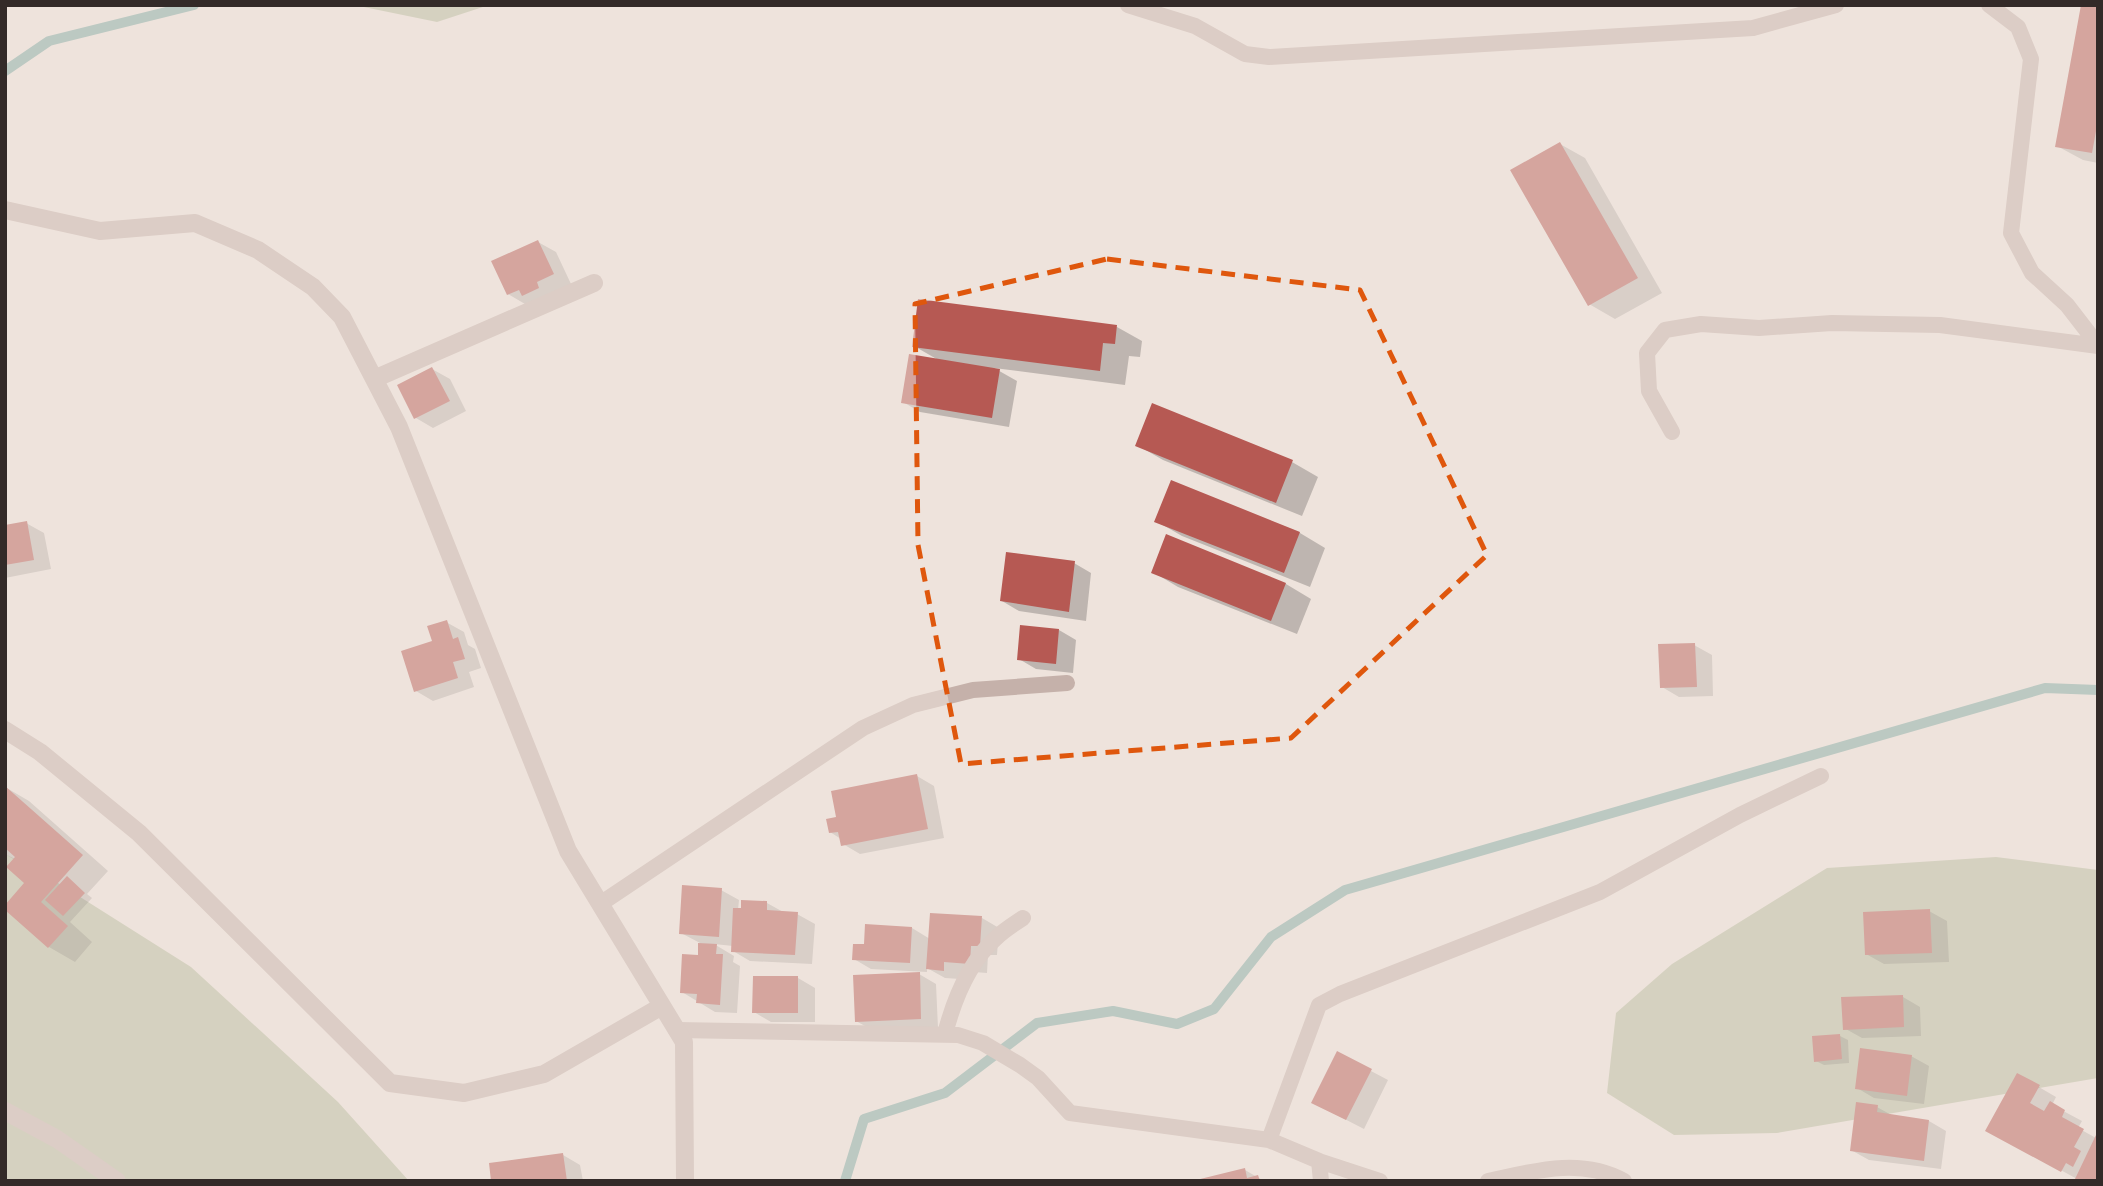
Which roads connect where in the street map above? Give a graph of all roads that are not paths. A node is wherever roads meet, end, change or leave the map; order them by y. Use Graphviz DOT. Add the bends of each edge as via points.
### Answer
graph roads {
  1 [pos="1128,5"];
  2 [pos="1836,5"];
  3 [pos="1989,5"];
  4 [pos="5,210"];
  5 [pos="594,283"];
  6 [pos="2098,345"];
  7 [pos="374,379"];
  8 [pos="1672,432"];
  9 [pos="1067,683"];
  10 [pos="5,730"];
  11 [pos="1821,776"];
  12 [pos="600,904"];
  13 [pos="1023,918"];
  14 [pos="662,1006"];
  15 [pos="676,1030"];
  16 [pos="945,1034"];
  17 [pos="5,1111"];
  18 [pos="1269,1140"];
  19 [pos="1320,1161"];
  20 [pos="117,1181"];
  21 [pos="685,1181"];
  22 [pos="1321,1181"];
  23 [pos="1380,1181"];
  24 [pos="1488,1181"];
  25 [pos="1624,1181"];
  1 -- 2 [label="lane" via="1195,26 1245,54 1269,57 1753,28"];
  3 -- 6 [label="lane" via="2018,27 2031,59 2011,233 2032,273 2067,305"];
  4 -- 7 [label="street" via="100,231 195,223 258,250 313,287 342,317"];
  5 -- 7 [label="street"];
  6 -- 8 [label="lane" via="1940,325 1832,323 1759,328 1701,324 1665,331 1647,354 1648,378 1649,391"];
  7 -- 12 [label="street" via="399,427 568,851"];
  9 -- 12 [label="lane" via="973,690 913,705 863,728"];
  10 -- 14 [label="street" via="40,752 139,833 390,1083 464,1094 544,1074"];
  11 -- 18 [label="lane" via="1600,892 1319,1005"];
  12 -- 14 [label="street"];
  13 -- 16 [label="lane" via="980,955 953,1006"];
  14 -- 15 [label="street"];
  15 -- 16 [label="lane"];
  15 -- 21 [label="street" via="684,1042"];
  16 -- 18 [label="lane" via="983,1043 1020,1065 1070,1113"];
  17 -- 20 [label="street" via="57,1139"];
  18 -- 19 [label="lane"];
  19 -- 22 [label="lane"];
  19 -- 23 [label="lane"];
  24 -- 25 [label="lane" via="1568,1166"];
}
